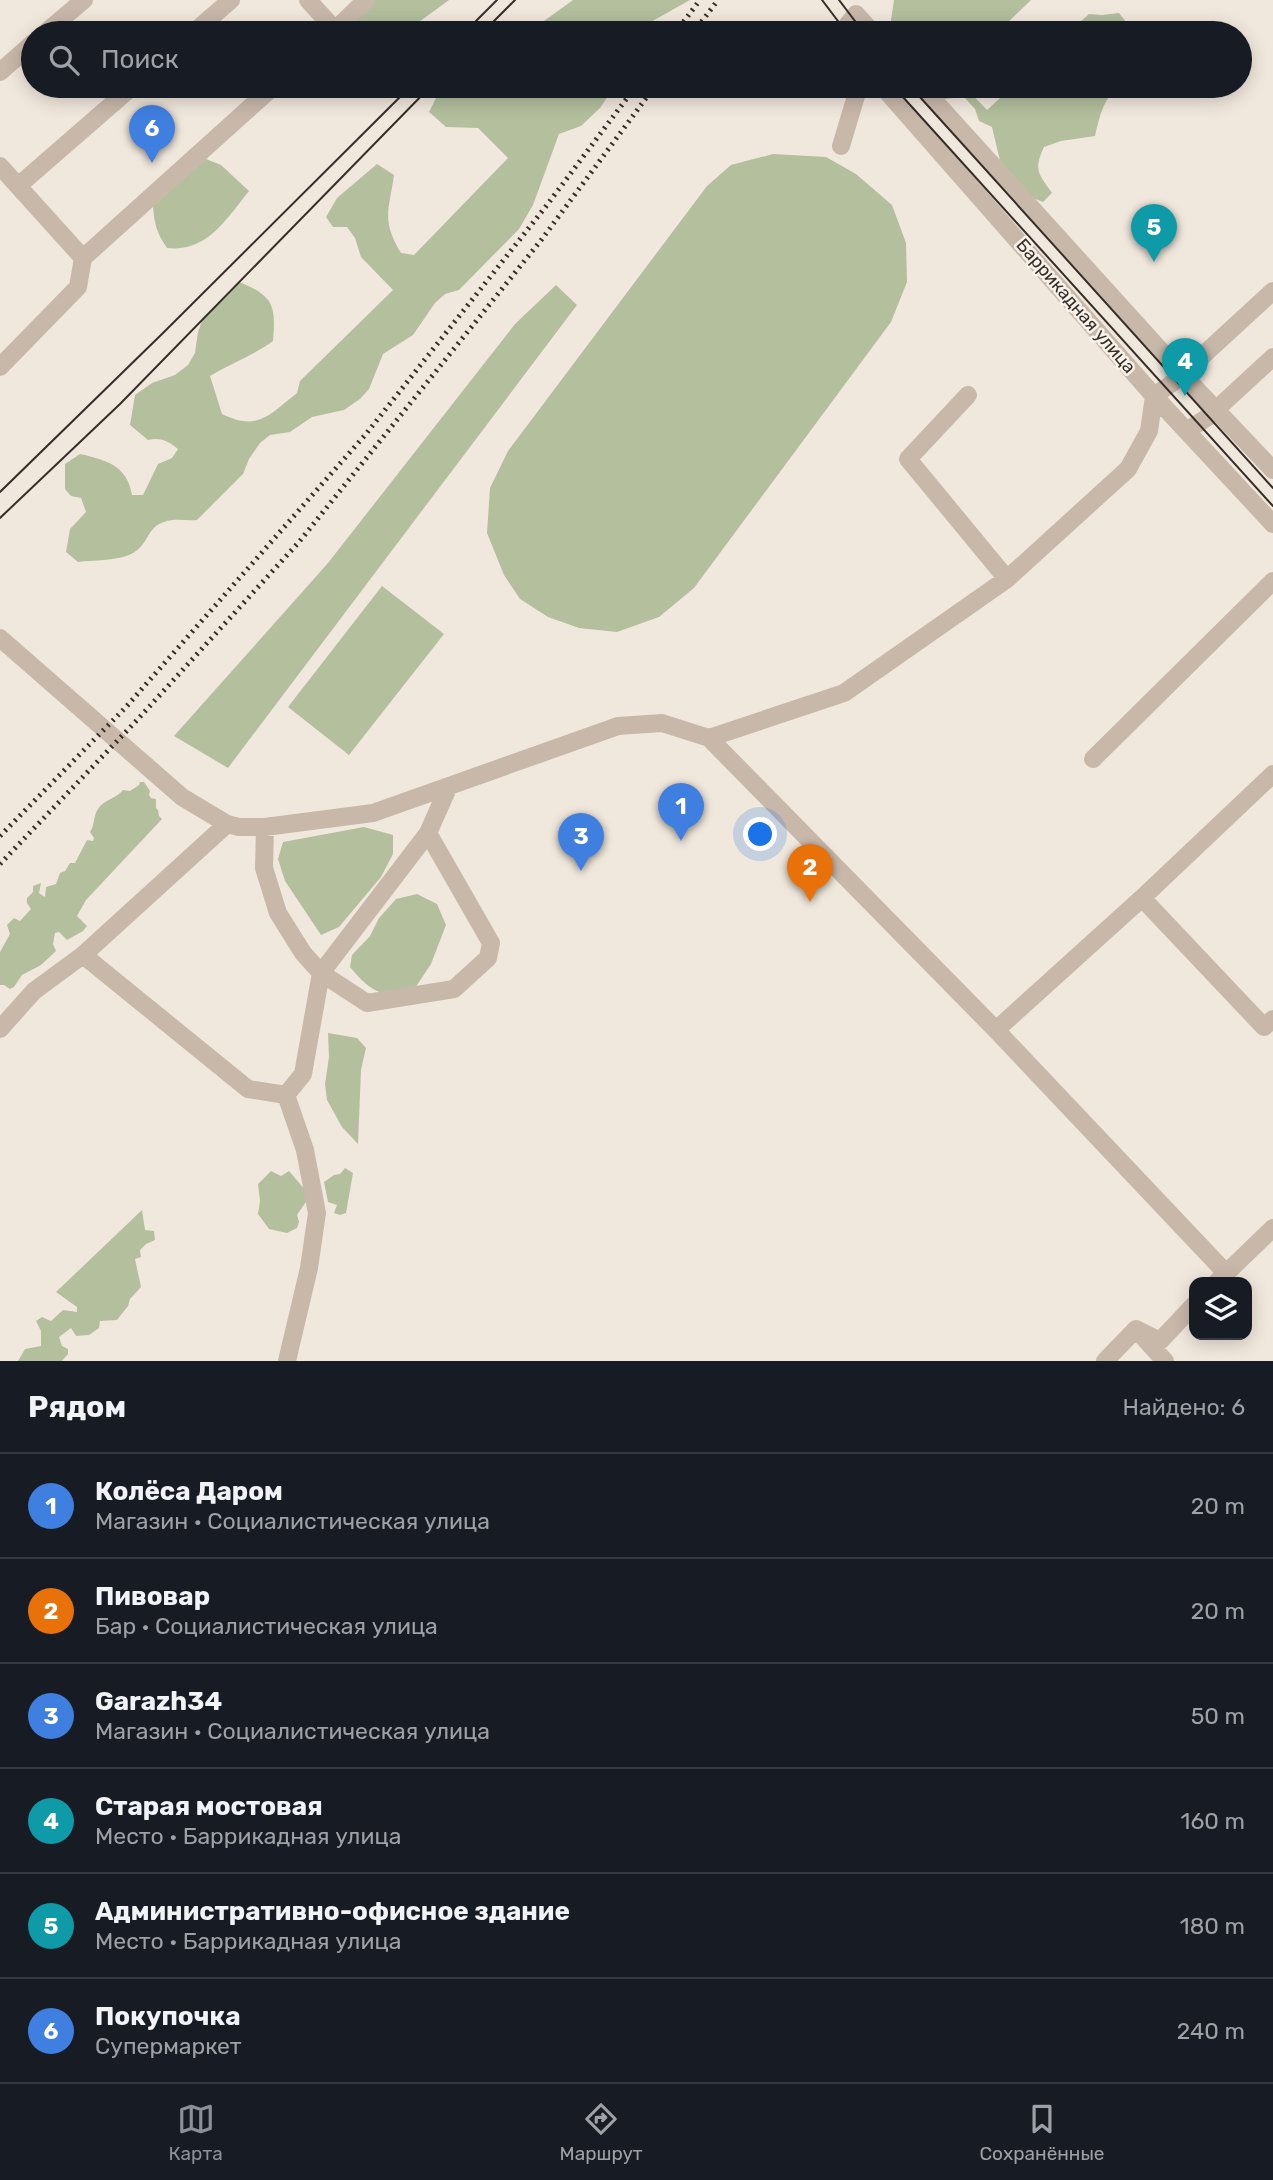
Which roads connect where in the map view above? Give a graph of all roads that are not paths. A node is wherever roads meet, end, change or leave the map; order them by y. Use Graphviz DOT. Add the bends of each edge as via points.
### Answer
graph roads {
  1 [pos="84,0"];
  2 [pos="231,0"];
  3 [pos="308,0"];
  4 [pos="366,0"];
  5 [pos="59,21"];
  6 [pos="207,21"];
  7 [pos="324,21"];
  8 [pos="344,21"];
  9 [pos="21,54"];
  10 [pos="0,72"];
  11 [pos="119,98"];
  12 [pos="261,98"];
  13 [pos="855,98"];
  14 [pos="893,98"];
  15 [pos="932,98"];
  16 [pos="841,146"];
  17 [pos="0,166"];
  18 [pos="18,186"];
  19 [pos="83,258"];
  20 [pos="1273,291"];
  21 [pos="1273,357"];
  22 [pos="0,368"];
  23 [pos="1181,373"];
  24 [pos="968,396"];
  25 [pos="1154,396"];
  26 [pos="1216,409"];
  27 [pos="1188,430"];
  28 [pos="1273,470"];
  29 [pos="1273,524"];
  30 [pos="1007,579"];
  31 [pos="1273,581"];
  32 [pos="0,638"];
  33 [pos="709,738"];
  34 [pos="1093,759"];
  35 [pos="1273,774"];
  36 [pos="448,788"];
  37 [pos="227,824"];
  38 [pos="265,827"];
  39 [pos="428,833"];
  40 [pos="1142,898"];
  41 [pos="83,956"];
  42 [pos="321,973"];
  43 [pos="1273,1018"];
  44 [pos="0,1029"];
  45 [pos="996,1030"];
  46 [pos="286,1096"];
  47 [pos="1273,1228"];
  48 [pos="1220,1277"];
  49 [pos="1222,1277"];
  50 [pos="1189,1311"];
  51 [pos="1136,1329"];
  52 [pos="287,1361"];
  53 [pos="1105,1361"];
  54 [pos="1165,1361"];
  1 -- 5 [label="street"];
  2 -- 6 [label="street"];
  3 -- 7 [label="street"];
  4 -- 8 [label="street"];
  9 -- 10 [label="street"];
  11 -- 18 [label="street"];
  12 -- 19 [label="street"];
  13 -- 16 [label="street"];
  14 -- 25 [label="street, Баррикадная улица"];
  15 -- 23 [label="street, Баррикадная улица"];
  17 -- 18 [label="street"];
  18 -- 19 [label="street"];
  19 -- 22 [label="street" via="78,287"];
  20 -- 23 [label="street"];
  21 -- 26 [label="street"];
  23 -- 25 [label="street"];
  23 -- 26 [label="street, Баррикадная улица"];
  24 -- 30 [label="street" via="908,460"];
  25 -- 27 [label="street, Баррикадная улица"];
  25 -- 30 [label="street" via="1149,432 1128,469"];
  26 -- 27 [label="street"];
  26 -- 28 [label="street, Баррикадная улица"];
  27 -- 29 [label="street, Баррикадная улица"];
  30 -- 33 [label="street" via="844,693"];
  31 -- 34 [label="street"];
  32 -- 37 [label="street" via="182,797"];
  33 -- 36 [label="street" via="662,723 618,726"];
  33 -- 45 [label="street"];
  35 -- 40 [label="street"];
  36 -- 38 [label="street" via="373,813"];
  36 -- 39 [label="street"];
  37 -- 38 [label="street"];
  37 -- 41 [label="street"];
  38 -- 42 [label="street" via="264,869 278,913"];
  39 -- 42 [label="street"];
  39 -- 42 [label="street" via="491,943 488,958 454,989 367,1003"];
  40 -- 43 [label="street" via="1264,1027"];
  40 -- 45 [label="street"];
  41 -- 44 [label="street" via="34,991"];
  41 -- 46 [label="street" via="248,1089"];
  42 -- 46 [label="street" via="303,1074"];
  45 -- 48 [label="street"];
  46 -- 52 [label="street" via="304,1150 317,1213"];
  47 -- 49 [label="street"];
  50 -- 51 [label="street" via="1160,1341"];
  51 -- 53 [label="street"];
  51 -- 54 [label="street"];
}
